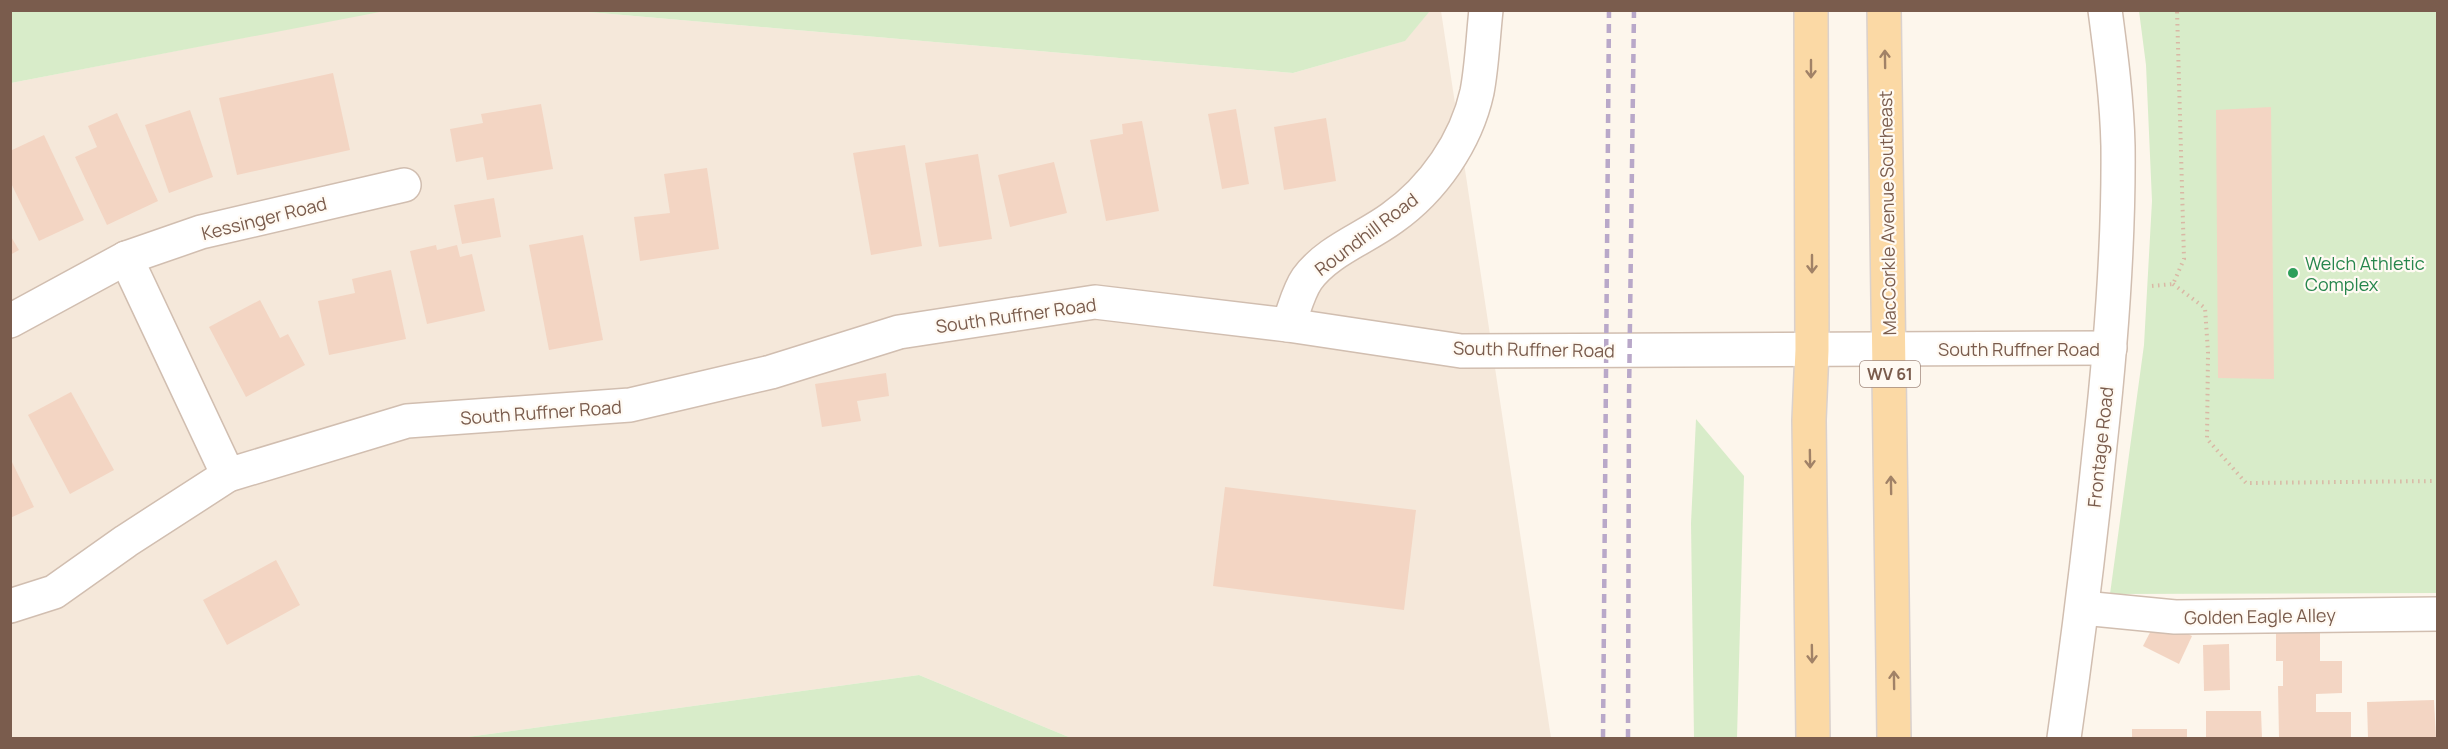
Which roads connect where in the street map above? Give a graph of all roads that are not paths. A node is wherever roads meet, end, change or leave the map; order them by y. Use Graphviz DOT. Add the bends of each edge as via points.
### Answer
graph roads {
  1 [pos="1486,10"];
  2 [pos="1811,10"];
  3 [pos="1884,10"];
  4 [pos="2105,10"];
  5 [pos="404,185"];
  6 [pos="126,258"];
  7 [pos="10,321"];
  8 [pos="1288,325"];
  9 [pos="2110,348"];
  10 [pos="1890,349"];
  11 [pos="1812,350"];
  12 [pos="228,475"];
  13 [pos="10,606"];
  14 [pos="2083,608"];
  15 [pos="2438,614"];
  16 [pos="1813,738"];
  17 [pos="1894,738"];
  18 [pos="2064,738"];
  1 -- 8 [label="street, Roundhill Road" via="1476,92 1466,125 1451,154 1433,181 1392,218 1322,263 1306,280"];
  2 -- 11 [label="main road, one-way"];
  10 -- 3 [label="main road, MacCorkle Avenue Southeast / WV 61, one-way"];
  4 -- 9 [label="street, Frontage Road" via="2118,144 2118,234"];
  5 -- 6 [label="street, Kessinger Road" via="201,232"];
  6 -- 7 [label="street, Kessinger Road"];
  6 -- 12 [label="street"];
  8 -- 11 [label="street, South Ruffner Road" via="1461,351"];
  8 -- 12 [label="street, South Ruffner Road" via="1095,302 899,332 771,372 630,405 407,421"];
  9 -- 10 [label="street, South Ruffner Road"];
  9 -- 14 [label="street, Frontage Road"];
  10 -- 11 [label="street, South Ruffner Road"];
  17 -- 10 [label="main road, MacCorkle Avenue Southeast / WV 61, one-way"];
  11 -- 16 [label="main road, one-way" via="1809,420"];
  12 -- 13 [label="street, South Ruffner Road" via="54,592"];
  14 -- 15 [label="street, Golden Eagle Alley" via="2175,617"];
  14 -- 18 [label="street, Frontage Road"];
}
